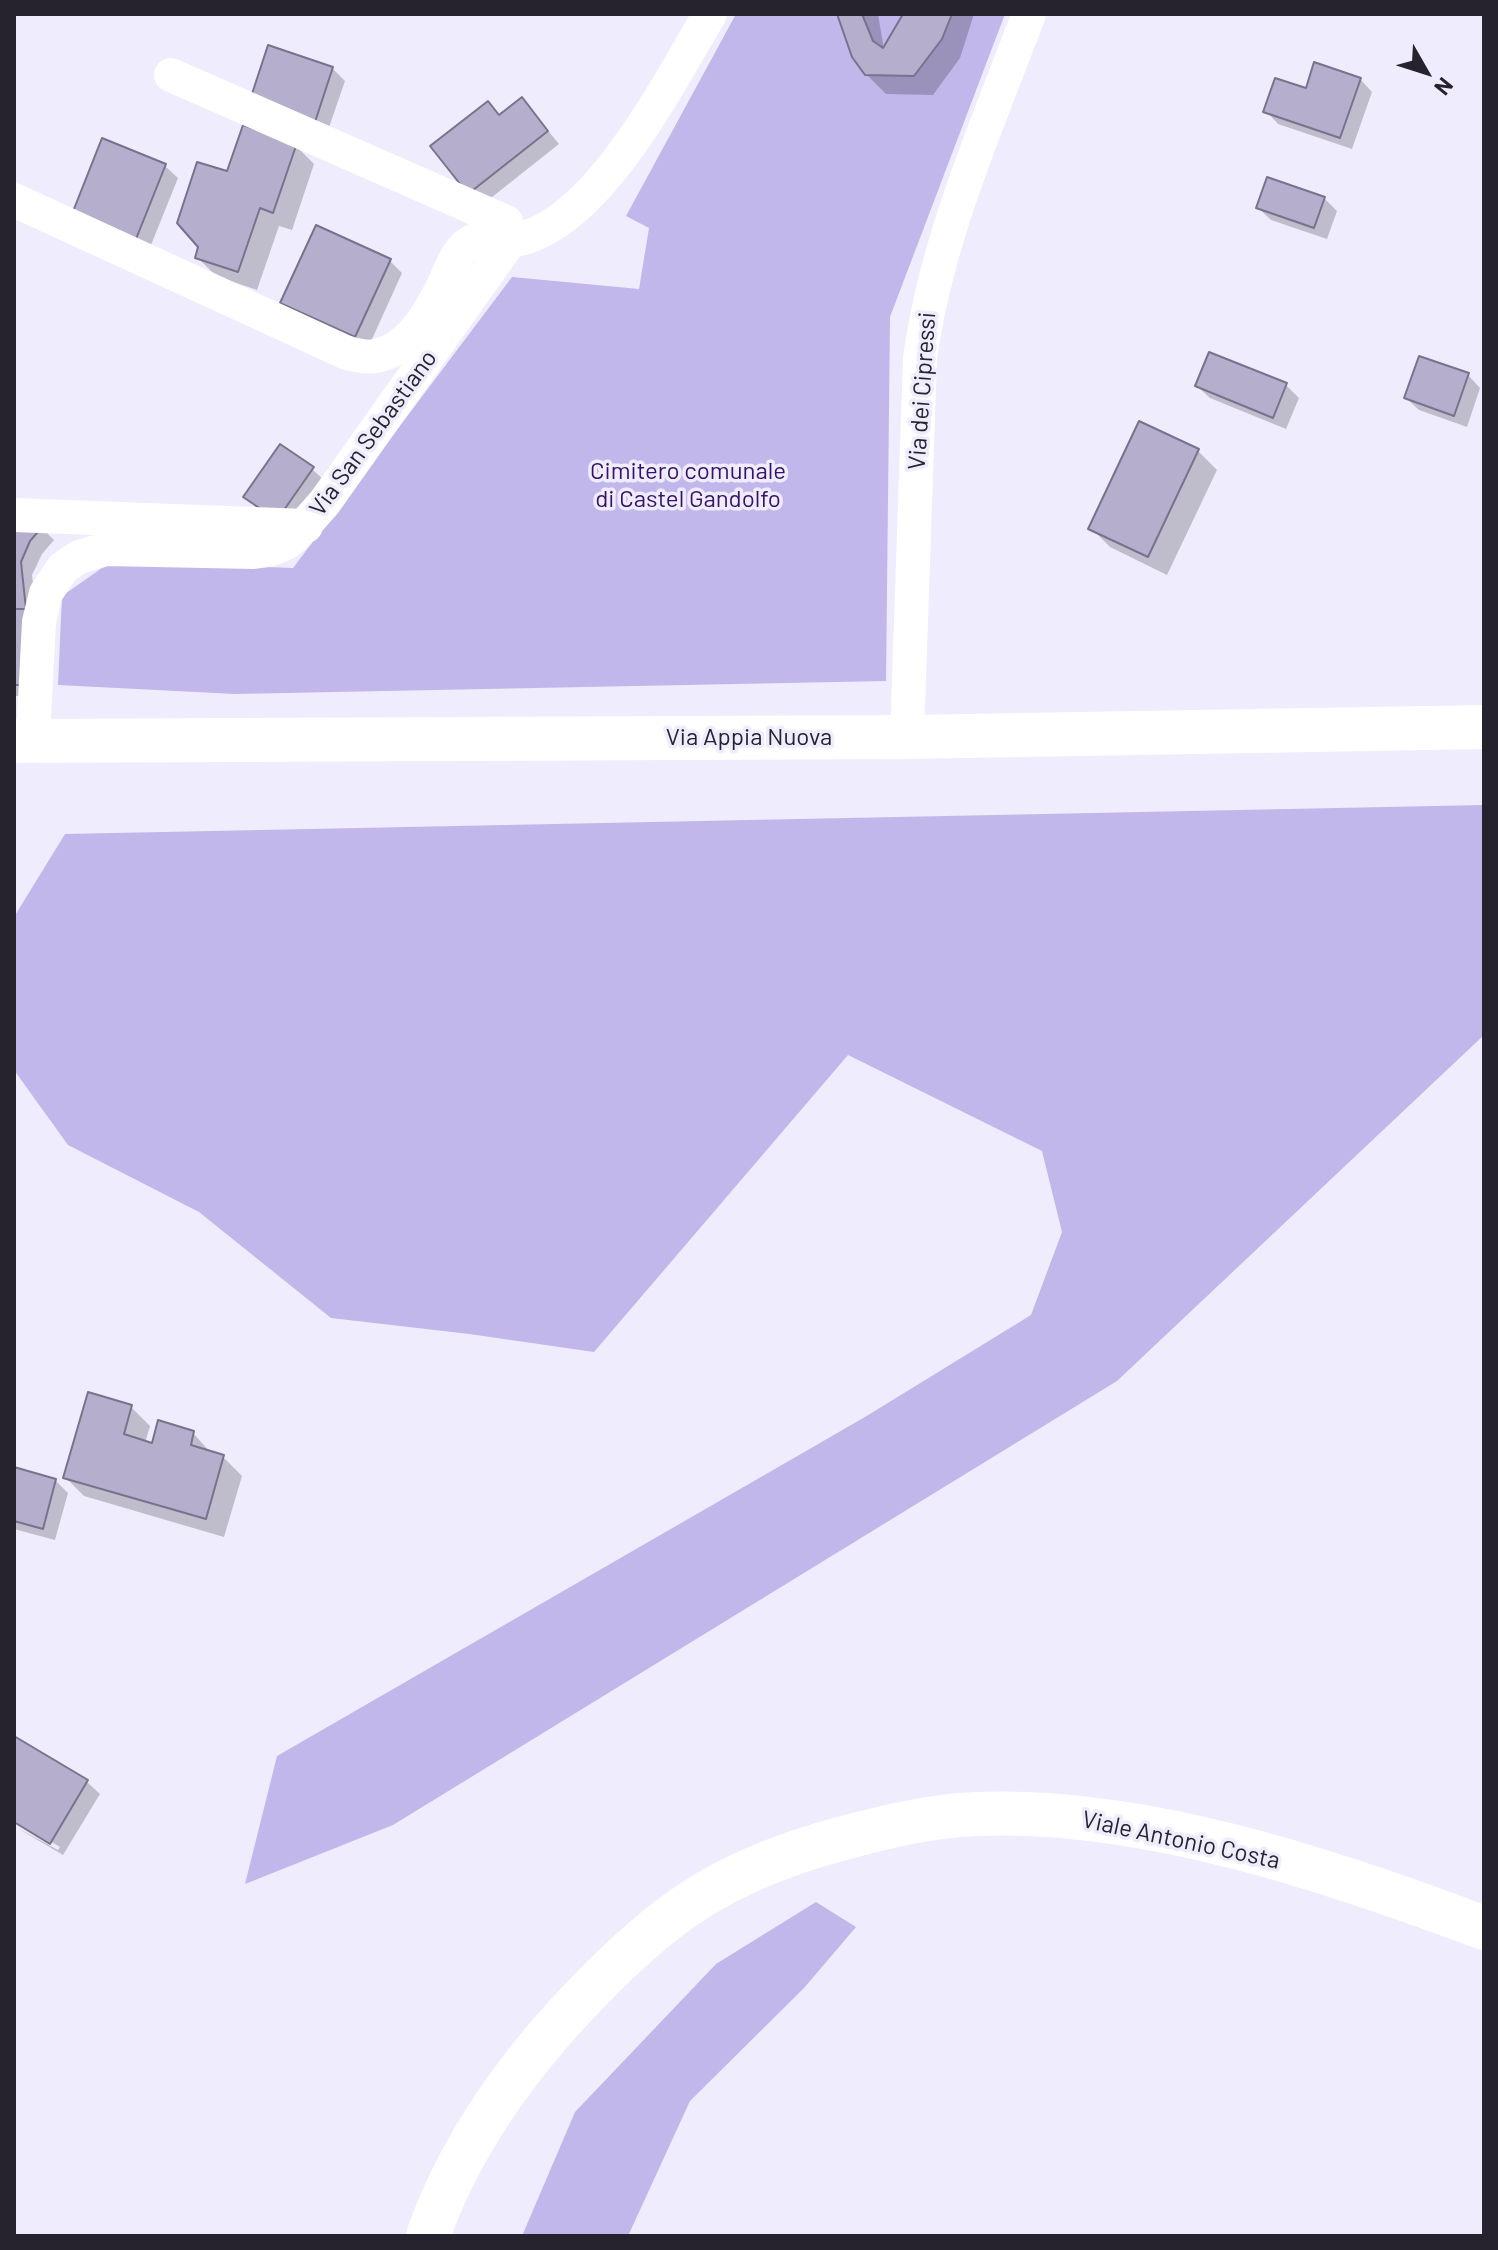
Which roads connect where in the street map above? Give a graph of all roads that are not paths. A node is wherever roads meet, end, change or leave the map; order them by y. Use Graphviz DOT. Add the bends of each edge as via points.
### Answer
graph roads {
  1 [pos="710,14"];
  2 [pos="1029,14"];
  3 [pos="171,75"];
  4 [pos="14,200"];
  5 [pos="510,241"];
  6 [pos="14,515"];
  7 [pos="306,526"];
  8 [pos="1484,727"];
  9 [pos="907,737"];
  10 [pos="23,740"];
  11 [pos="1484,1928"];
  12 [pos="428,2236"];
  1 -- 5 [label="street" via="603,181 554,226"];
  2 -- 9 [label="street, Via dei Cipressi" via="947,236 926,316 920,359"];
  3 -- 5 [label="street" via="506,222"];
  4 -- 5 [label="street" via="345,352 368,357 384,354 414,333 463,248 480,239"];
  5 -- 7 [label="street, Via San Sebastiano"];
  6 -- 7 [label="street"];
  7 -- 10 [label="street, Via San Sebastiano" via="269,550 106,549 63,568 46,593 39,622"];
  8 -- 9 [label="main road, Via Appia Nuova"];
  9 -- 10 [label="main road, Via Appia Nuova"];
  11 -- 12 [label="main road, Viale Antonio Costa" via="1275,1858 1149,1828 1054,1815 955,1815 803,1849 753,1868 692,1901 587,1992 532,2054 480,2129"];
}
